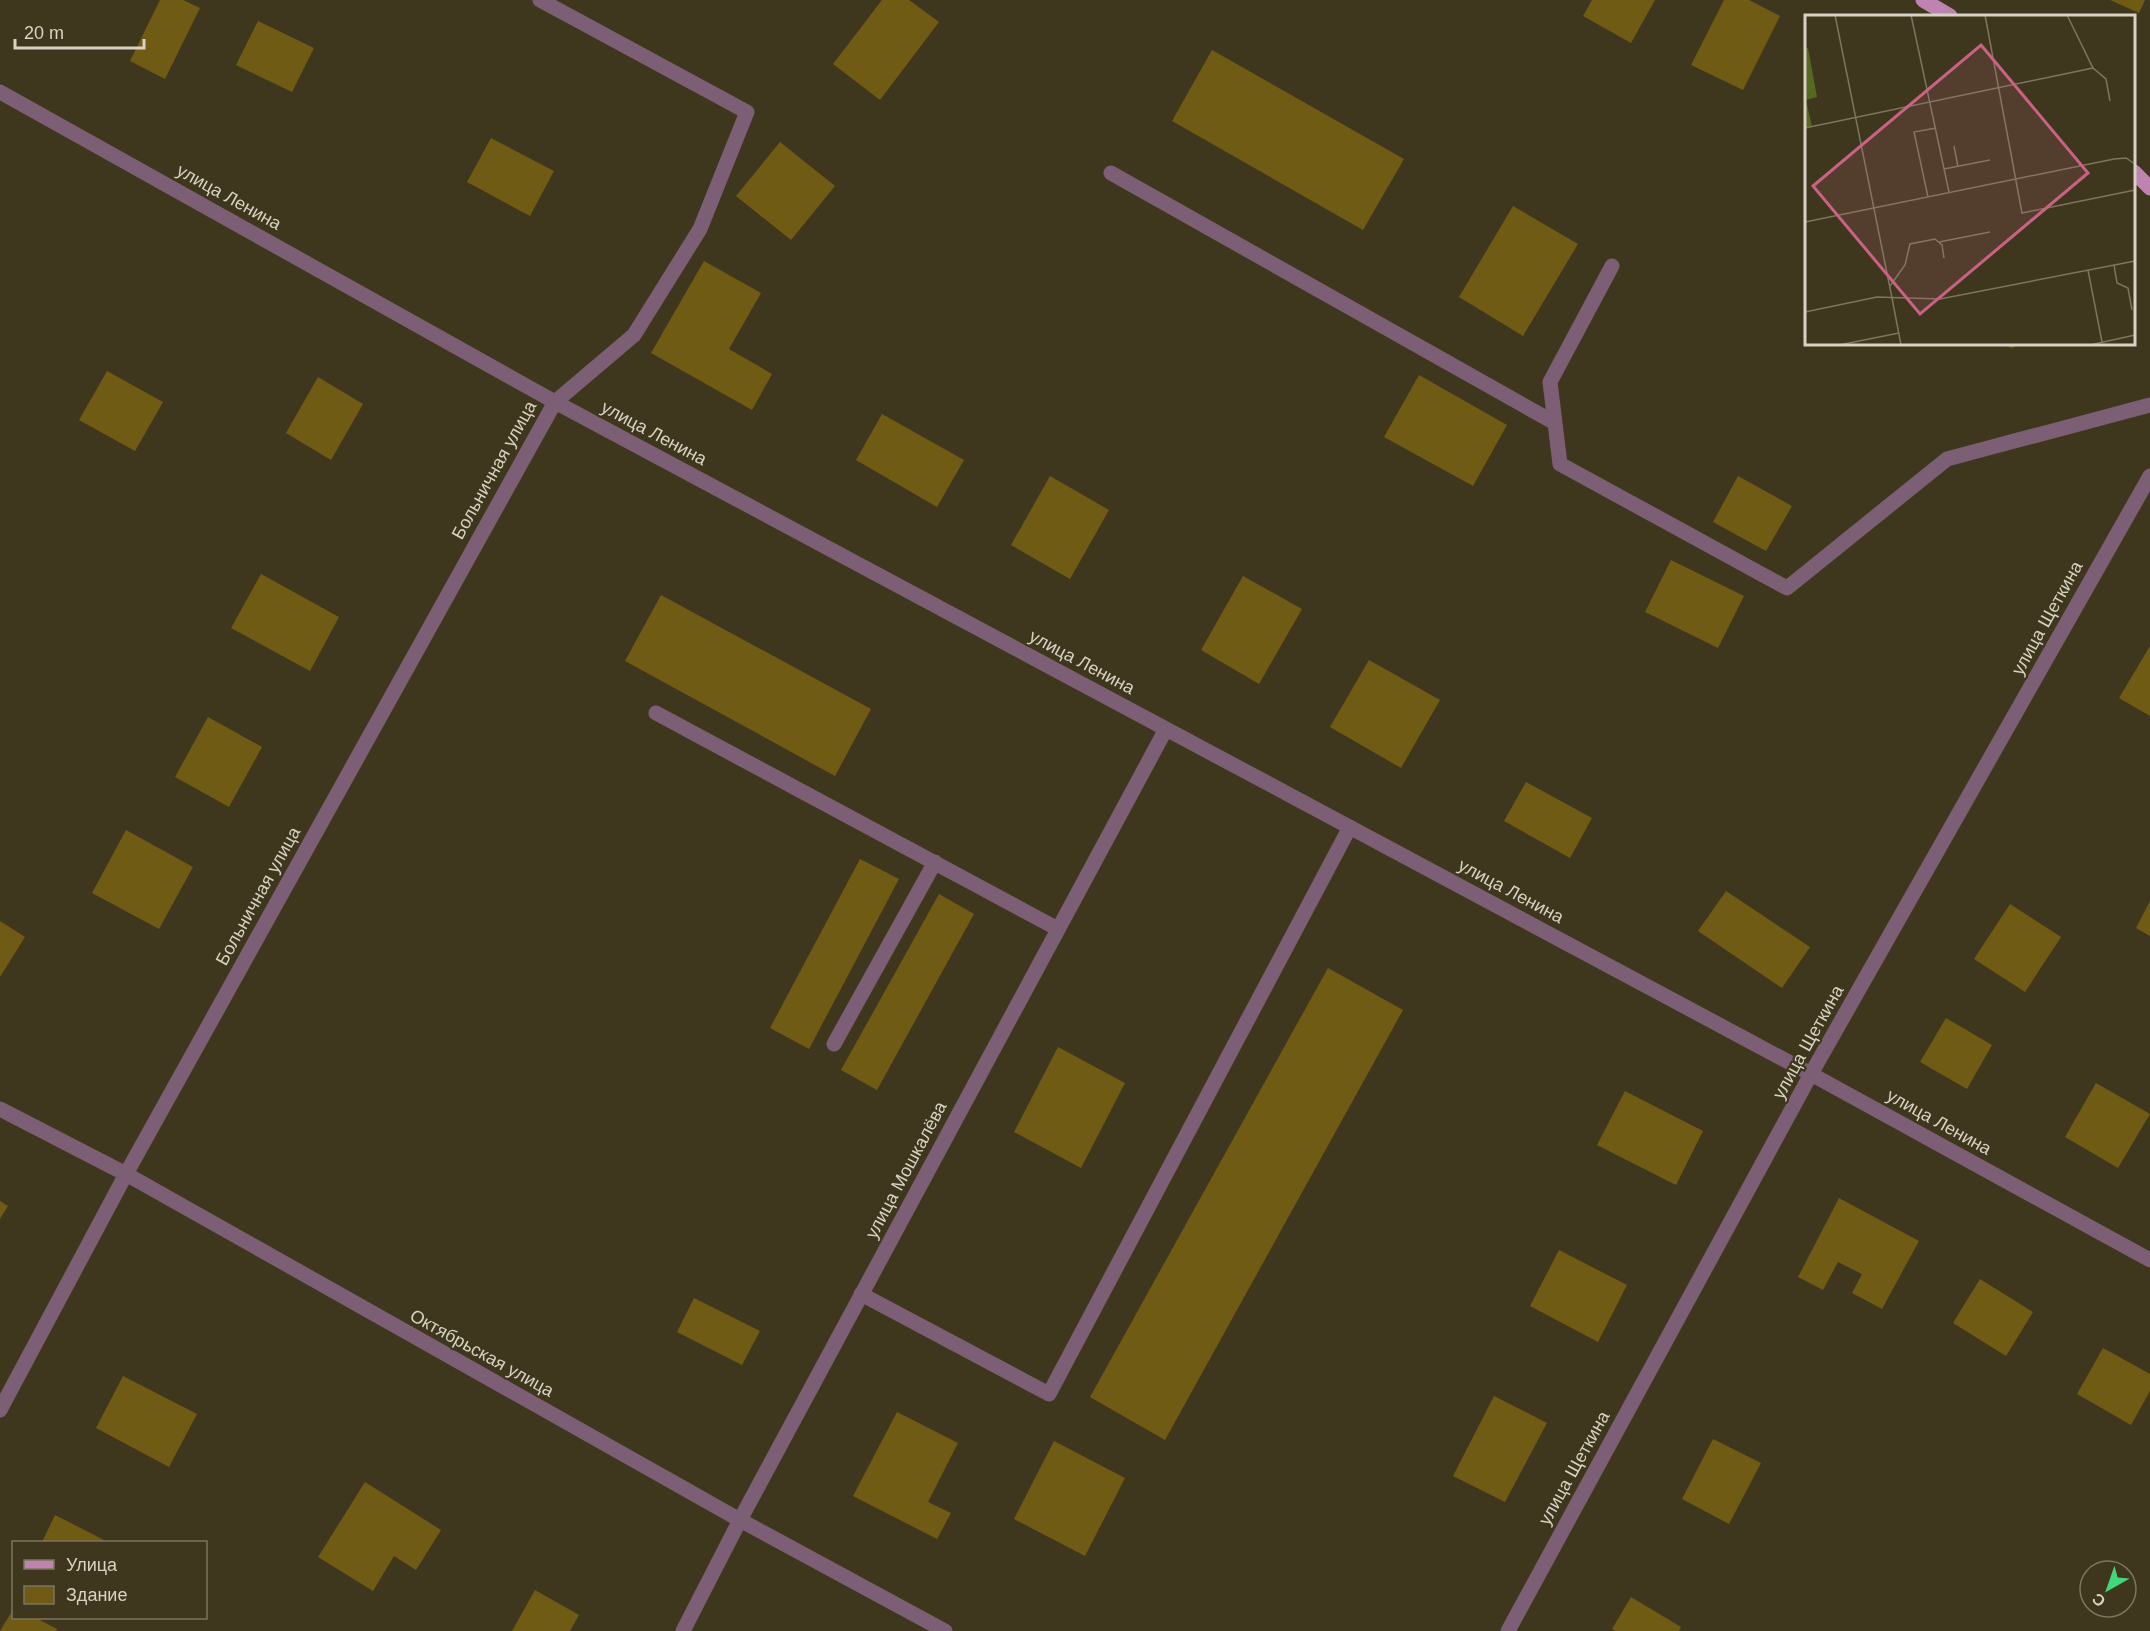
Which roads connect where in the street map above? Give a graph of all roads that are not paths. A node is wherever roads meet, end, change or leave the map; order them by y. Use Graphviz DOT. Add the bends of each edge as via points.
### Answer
graph roads {
  1 [pos="540,0"];
  2 [pos="1923,0"];
  3 [pos="1948,15"];
  4 [pos="0,92"];
  5 [pos="1111,173"];
  6 [pos="2135,174"];
  7 [pos="2150,188"];
  8 [pos="1612,266"];
  9 [pos="555,402"];
  10 [pos="2150,405"];
  11 [pos="1555,423"];
  12 [pos="2150,476"];
  13 [pos="656,713"];
  14 [pos="1166,729"];
  15 [pos="1350,827"];
  16 [pos="935,862"];
  17 [pos="1058,929"];
  18 [pos="834,1044"];
  19 [pos="1811,1074"];
  20 [pos="0,1109"];
  21 [pos="126,1174"];
  22 [pos="2150,1260"];
  23 [pos="861,1294"];
  24 [pos="0,1410"];
  25 [pos="740,1520"];
  26 [pos="682,1631"];
  27 [pos="945,1631"];
  28 [pos="1508,1631"];
  1 -- 9 [label="street" via="747,112 700,229 634,335"];
  2 -- 3 [label="main road"];
  4 -- 9 [label="street, улица Ленина"];
  5 -- 11 [label="street"];
  6 -- 7 [label="main road"];
  8 -- 11 [label="street" via="1550,382"];
  9 -- 14 [label="street, улица Ленина"];
  9 -- 21 [label="street, Больничная улица"];
  10 -- 11 [label="street" via="1947,459 1787,588 1560,464"];
  12 -- 19 [label="street, улица Щеткина"];
  13 -- 16 [label="street"];
  14 -- 15 [label="street, улица Ленина"];
  14 -- 17 [label="street, улица Мошкалёва"];
  15 -- 19 [label="street, улица Ленина"];
  15 -- 23 [label="street" via="1049,1394"];
  16 -- 17 [label="street"];
  16 -- 18 [label="street"];
  17 -- 23 [label="street, улица Мошкалёва"];
  19 -- 22 [label="street, улица Ленина"];
  19 -- 28 [label="street, улица Щеткина"];
  20 -- 21 [label="street, Октябрьская улица"];
  21 -- 24 [label="street, Больничная улица"];
  21 -- 25 [label="street, Октябрьская улица"];
  23 -- 25 [label="street, улица Мошкалёва"];
  25 -- 26 [label="street, улица Мошкалёва"];
  25 -- 27 [label="street, Октябрьская улица"];
}
